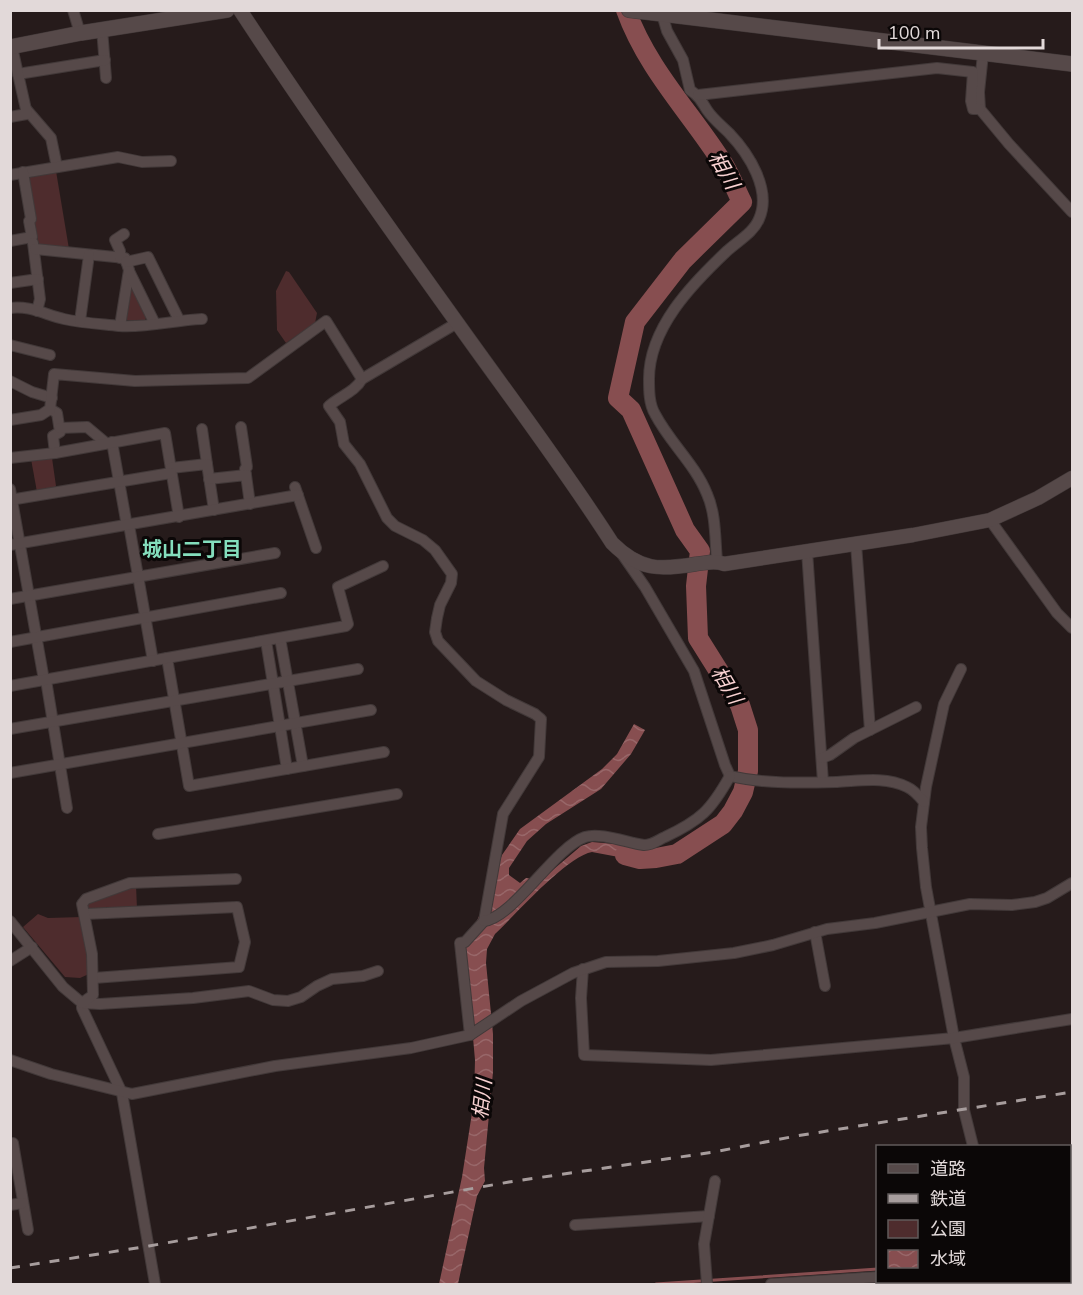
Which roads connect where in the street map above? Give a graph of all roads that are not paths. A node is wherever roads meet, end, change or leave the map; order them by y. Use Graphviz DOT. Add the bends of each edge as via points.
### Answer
graph roads {
  1 [pos="73,10"];
  2 [pos="227,10"];
  3 [pos="240,10"];
  4 [pos="628,10"];
  5 [pos="662,14"];
  6 [pos="102,29"];
  7 [pos="80,33"];
  8 [pos="11,47"];
  9 [pos="983,54"];
  10 [pos="105,60"];
  11 [pos="1072,64"];
  12 [pos="18,74"];
  13 [pos="106,78"];
  14 [pos="698,95"];
  15 [pos="26,109"];
  16 [pos="980,109"];
  17 [pos="10,117"];
  18 [pos="171,161"];
  19 [pos="57,167"];
  20 [pos="23,172"];
  21 [pos="10,175"];
  22 [pos="1072,212"];
  23 [pos="124,234"];
  24 [pos="32,237"];
  25 [pos="10,241"];
  26 [pos="34,249"];
  27 [pos="89,255"];
  28 [pos="125,263"];
  29 [pos="38,279"];
  30 [pos="10,283"];
  31 [pos="10,308"];
  32 [pos="37,311"];
  33 [pos="202,319"];
  34 [pos="178,320"];
  35 [pos="80,321"];
  36 [pos="457,323"];
  37 [pos="155,324"];
  38 [pos="120,326"];
  39 [pos="10,345"];
  40 [pos="50,355"];
  41 [pos="362,379"];
  42 [pos="10,381"];
  43 [pos="51,403"];
  44 [pos="10,420"];
  45 [pos="241,427"];
  46 [pos="60,428"];
  47 [pos="202,429"];
  48 [pos="109,443"];
  49 [pos="56,453"];
  50 [pos="10,458"];
  51 [pos="207,464"];
  52 [pos="171,470"];
  53 [pos="246,475"];
  54 [pos="1072,478"];
  55 [pos="209,479"];
  56 [pos="119,481"];
  57 [pos="11,496"];
  58 [pos="250,504"];
  59 [pos="214,510"];
  60 [pos="179,517"];
  61 [pos="990,520"];
  62 [pos="128,525"];
  63 [pos="15,544"];
  64 [pos="856,544"];
  65 [pos="316,548"];
  66 [pos="807,551"];
  67 [pos="275,553"];
  68 [pos="621,553"];
  69 [pos="715,561"];
  70 [pos="383,566"];
  71 [pos="138,576"];
  72 [pos="281,593"];
  73 [pos="29,596"];
  74 [pos="10,599"];
  75 [pos="146,617"];
  76 [pos="1072,628"];
  77 [pos="36,637"];
  78 [pos="280,638"];
  79 [pos="266,641"];
  80 [pos="10,642"];
  81 [pos="167,658"];
  82 [pos="153,661"];
  83 [pos="358,669"];
  84 [pos="961,669"];
  85 [pos="45,680"];
  86 [pos="288,681"];
  87 [pos="273,683"];
  88 [pos="10,686"];
  89 [pos="174,700"];
  90 [pos="916,707"];
  91 [pos="371,710"];
  92 [pos="53,722"];
  93 [pos="295,723"];
  94 [pos="280,726"];
  95 [pos="10,729"];
  96 [pos="870,730"];
  97 [pos="182,743"];
  98 [pos="384,752"];
  99 [pos="822,758"];
  100 [pos="61,764"];
  101 [pos="303,766"];
  102 [pos="287,769"];
  103 [pos="10,773"];
  104 [pos="730,776"];
  105 [pos="823,782"];
  106 [pos="397,794"];
  107 [pos="924,802"];
  108 [pos="67,808"];
  109 [pos="158,834"];
  110 [pos="236,879"];
  111 [pos="1072,883"];
  112 [pos="931,913"];
  113 [pos="85,914"];
  114 [pos="10,921"];
  115 [pos="484,921"];
  116 [pos="815,932"];
  117 [pos="32,947"];
  118 [pos="10,962"];
  119 [pos="583,969"];
  120 [pos="378,971"];
  121 [pos="94,978"];
  122 [pos="825,986"];
  123 [pos="82,1003"];
  124 [pos="1072,1018"];
  125 [pos="470,1035"];
  126 [pos="954,1038"];
  127 [pos="10,1060"];
  128 [pos="122,1093"];
  129 [pos="10,1144"];
  130 [pos="973,1145"];
  131 [pos="715,1181"];
  132 [pos="23,1203"];
  133 [pos="10,1205"];
  134 [pos="709,1216"];
  135 [pos="576,1225"];
  136 [pos="28,1230"];
  137 [pos="876,1277"];
  138 [pos="707,1280"];
  139 [pos="155,1284"];
  140 [pos="771,1284"];
  1 -- 7 [label="street"];
  2 -- 6 [label="main road"];
  3 -- 36 [label="street"];
  4 -- 5 [label="main road"];
  5 -- 9 [label="main road"];
  5 -- 14 [label="street" via="683,60 690,90"];
  6 -- 7 [label="main road"];
  6 -- 10 [label="street"];
  7 -- 8 [label="main road"];
  8 -- 12 [label="street"];
  9 -- 11 [label="main road"];
  9 -- 16 [label="street"];
  10 -- 12 [label="street"];
  10 -- 13 [label="street"];
  12 -- 15 [label="street"];
  14 -- 16 [label="street" via="937,68 973,72 971,100 973,109"];
  14 -- 69 [label="street" via="752,165 762,195 762,208 753,228 676,307 660,332 650,365 654,413 709,496"];
  15 -- 17 [label="street" via="27,114"];
  15 -- 19 [label="street" via="51,138"];
  16 -- 22 [label="street"];
  18 -- 19 [label="street" via="142,162 118,157"];
  19 -- 20 [label="street"];
  20 -- 21 [label="street"];
  20 -- 24 [label="street"];
  23 -- 28 [label="street" via="115,240"];
  24 -- 25 [label="street"];
  24 -- 26 [label="street"];
  26 -- 27 [label="street"];
  26 -- 29 [label="street"];
  27 -- 28 [label="street"];
  27 -- 35 [label="street"];
  28 -- 34 [label="street" via="148,257"];
  28 -- 37 [label="street"];
  28 -- 38 [label="street"];
  29 -- 30 [label="street"];
  29 -- 32 [label="street"];
  31 -- 32 [label="street" via="22,306"];
  32 -- 35 [label="street"];
  33 -- 34 [label="street"];
  34 -- 37 [label="street"];
  35 -- 38 [label="street"];
  36 -- 41 [label="street"];
  36 -- 68 [label="street"];
  37 -- 38 [label="street"];
  39 -- 40 [label="street"];
  41 -- 43 [label="street" via="326,321 248,378 135,381 54,374"];
  41 -- 115 [label="street" via="357,387 329,406 340,422 344,444 360,464 387,518 435,550 452,574 437,618 438,641 476,681 541,719 539,757 503,814"];
  42 -- 43 [label="street"];
  43 -- 44 [label="street" via="41,415"];
  43 -- 46 [label="street"];
  45 -- 53 [label="street"];
  46 -- 48 [label="street" via="87,427"];
  46 -- 49 [label="street" via="53,436"];
  47 -- 51 [label="street"];
  48 -- 49 [label="street"];
  48 -- 52 [label="street" via="165,433"];
  48 -- 56 [label="street"];
  49 -- 50 [label="street"];
  51 -- 52 [label="street"];
  51 -- 55 [label="street"];
  52 -- 56 [label="street"];
  52 -- 60 [label="street"];
  53 -- 55 [label="street"];
  53 -- 58 [label="street"];
  54 -- 61 [label="street"];
  55 -- 59 [label="street"];
  56 -- 57 [label="street"];
  56 -- 62 [label="street"];
  57 -- 63 [label="street"];
  58 -- 59 [label="street"];
  58 -- 65 [label="street" via="296,491"];
  59 -- 60 [label="street"];
  60 -- 62 [label="street"];
  61 -- 64 [label="street"];
  61 -- 76 [label="street" via="1057,614"];
  62 -- 63 [label="street"];
  62 -- 71 [label="street"];
  63 -- 73 [label="street"];
  64 -- 66 [label="street"];
  64 -- 96 [label="street"];
  66 -- 69 [label="street" via="724,564"];
  66 -- 99 [label="street"];
  67 -- 71 [label="street"];
  68 -- 69 [label="street" via="651,568"];
  68 -- 104 [label="street" via="686,657"];
  70 -- 78 [label="street" via="338,587 346,626"];
  71 -- 73 [label="street"];
  71 -- 75 [label="street"];
  72 -- 75 [label="street"];
  73 -- 74 [label="street"];
  73 -- 77 [label="street"];
  75 -- 77 [label="street"];
  75 -- 82 [label="street"];
  77 -- 80 [label="street"];
  77 -- 85 [label="street"];
  78 -- 79 [label="street"];
  78 -- 86 [label="street"];
  79 -- 81 [label="street"];
  79 -- 87 [label="street"];
  81 -- 82 [label="street"];
  81 -- 89 [label="street"];
  82 -- 85 [label="street"];
  83 -- 86 [label="street"];
  84 -- 107 [label="street" via="944,704"];
  85 -- 88 [label="street"];
  85 -- 92 [label="street"];
  86 -- 87 [label="street"];
  86 -- 93 [label="street"];
  87 -- 89 [label="street"];
  87 -- 94 [label="street"];
  89 -- 92 [label="street"];
  89 -- 97 [label="street"];
  90 -- 96 [label="street"];
  91 -- 93 [label="street"];
  92 -- 95 [label="street"];
  92 -- 100 [label="street"];
  93 -- 94 [label="street"];
  93 -- 101 [label="street"];
  94 -- 97 [label="street"];
  94 -- 102 [label="street"];
  96 -- 99 [label="street"];
  97 -- 100 [label="street"];
  97 -- 102 [label="street" via="189,786"];
  98 -- 101 [label="street"];
  99 -- 105 [label="street"];
  100 -- 103 [label="street"];
  100 -- 108 [label="street"];
  101 -- 102 [label="street"];
  104 -- 105 [label="street" via="758,782"];
  104 -- 115 [label="street" via="715,803 695,822 648,845 586,837 572,845 492,920"];
  105 -- 107 [label="street" via="875,779 906,786"];
  106 -- 109 [label="street"];
  107 -- 112 [label="street" via="922,848"];
  110 -- 113 [label="street" via="124,885 86,899 82,903"];
  111 -- 112 [label="street" via="1035,902 970,904"];
  112 -- 116 [label="street"];
  112 -- 126 [label="street"];
  113 -- 121 [label="street"];
  113 -- 121 [label="street" via="237,907 245,942 239,967"];
  114 -- 117 [label="street"];
  115 -- 125 [label="street" via="460,944"];
  116 -- 119 [label="street" via="734,953 606,962"];
  116 -- 122 [label="street"];
  117 -- 118 [label="street"];
  117 -- 123 [label="street" via="63,987"];
  119 -- 125 [label="street" via="521,1001"];
  119 -- 126 [label="street" via="584,1055 711,1060"];
  120 -- 123 [label="street" via="332,979 288,1001 249,991"];
  121 -- 123 [label="street" via="93,995"];
  123 -- 128 [label="street"];
  124 -- 126 [label="street"];
  125 -- 128 [label="street" via="411,1048 275,1066"];
  126 -- 130 [label="street" via="964,1077 964,1110"];
  127 -- 128 [label="street"];
  128 -- 139 [label="street"];
  129 -- 132 [label="street" via="13,1143"];
  131 -- 134 [label="street"];
  132 -- 133 [label="street"];
  132 -- 136 [label="street"];
  134 -- 135 [label="street"];
  134 -- 138 [label="street" via="704,1244"];
  137 -- 140 [label="street"];
}
